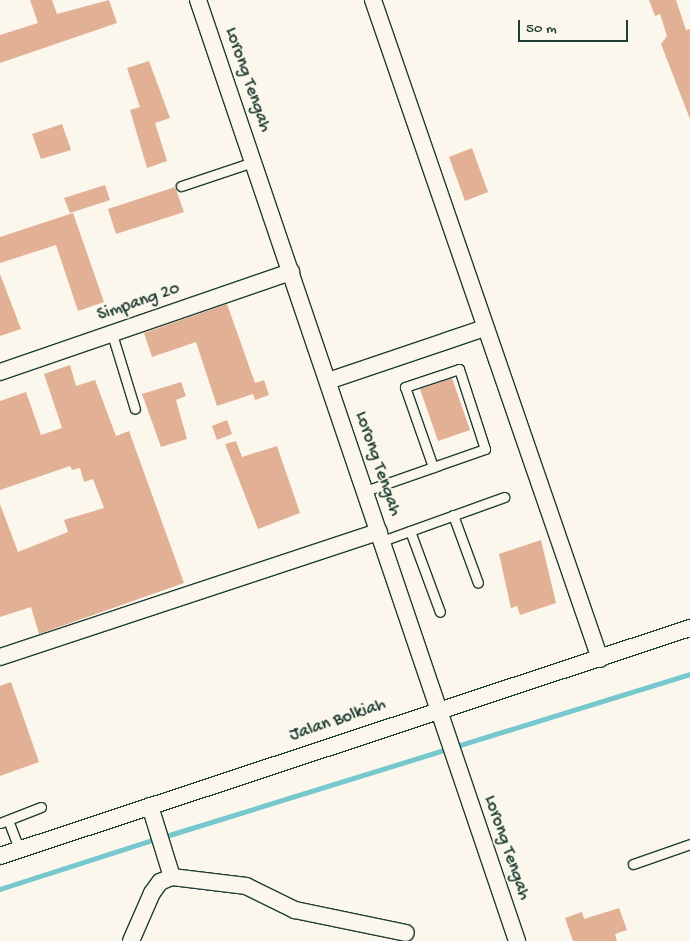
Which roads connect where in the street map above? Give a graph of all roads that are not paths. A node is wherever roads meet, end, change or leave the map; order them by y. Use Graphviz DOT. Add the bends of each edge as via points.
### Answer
graph roads {
  1 [pos="198,0"];
  2 [pos="373,0"];
  3 [pos="253,162"];
  4 [pos="181,186"];
  5 [pos="290,272"];
  6 [pos="485,328"];
  7 [pos="112,334"];
  8 [pos="0,372"];
  9 [pos="328,381"];
  10 [pos="135,409"];
  11 [pos="433,467"];
  12 [pos="365,491"];
  13 [pos="504,497"];
  14 [pos="453,515"];
  15 [pos="410,531"];
  16 [pos="380,536"];
  17 [pos="478,583"];
  18 [pos="440,612"];
  19 [pos="690,628"];
  20 [pos="0,657"];
  21 [pos="600,659"];
  22 [pos="436,709"];
  23 [pos="150,806"];
  24 [pos="41,807"];
  25 [pos="4,821"];
  26 [pos="690,844"];
  27 [pos="19,849"];
  28 [pos="0,856"];
  29 [pos="633,864"];
  30 [pos="172,876"];
  31 [pos="406,934"];
  32 [pos="131,941"];
  33 [pos="517,941"];
  1 -- 3 [label="street, Lorong Tengah"];
  2 -- 6 [label="street"];
  3 -- 4 [label="lane"];
  3 -- 5 [label="street, Lorong Tengah"];
  5 -- 7 [label="street, Simpang 20"];
  5 -- 9 [label="street, Lorong Tengah"];
  6 -- 9 [label="street"];
  6 -- 21 [label="street"];
  7 -- 8 [label="street, Simpang 20"];
  7 -- 10 [label="lane"];
  9 -- 12 [label="street, Lorong Tengah"];
  11 -- 11 [label="lane" via="485,449 459,369 405,387"];
  11 -- 12 [label="lane"];
  12 -- 16 [label="street, Lorong Tengah"];
  13 -- 14 [label="lane"];
  14 -- 15 [label="lane"];
  14 -- 17 [label="lane"];
  15 -- 16 [label="lane"];
  15 -- 18 [label="lane"];
  16 -- 20 [label="street"];
  16 -- 22 [label="street, Lorong Tengah"];
  19 -- 21 [label="street, Jalan Bolkiah"];
  21 -- 22 [label="street, Jalan Bolkiah"];
  22 -- 23 [label="street, Jalan Bolkiah"];
  22 -- 33 [label="street, Lorong Tengah"];
  23 -- 27 [label="street, Jalan Bolkiah"];
  23 -- 30 [label="street"];
  24 -- 25 [label="lane"];
  25 -- 27 [label="lane"];
  26 -- 29 [label="lane"];
  27 -- 28 [label="street, Jalan Bolkiah"];
  30 -- 31 [label="street" via="246,886 295,910"];
  30 -- 32 [label="street" via="160,882 152,894"];
}
